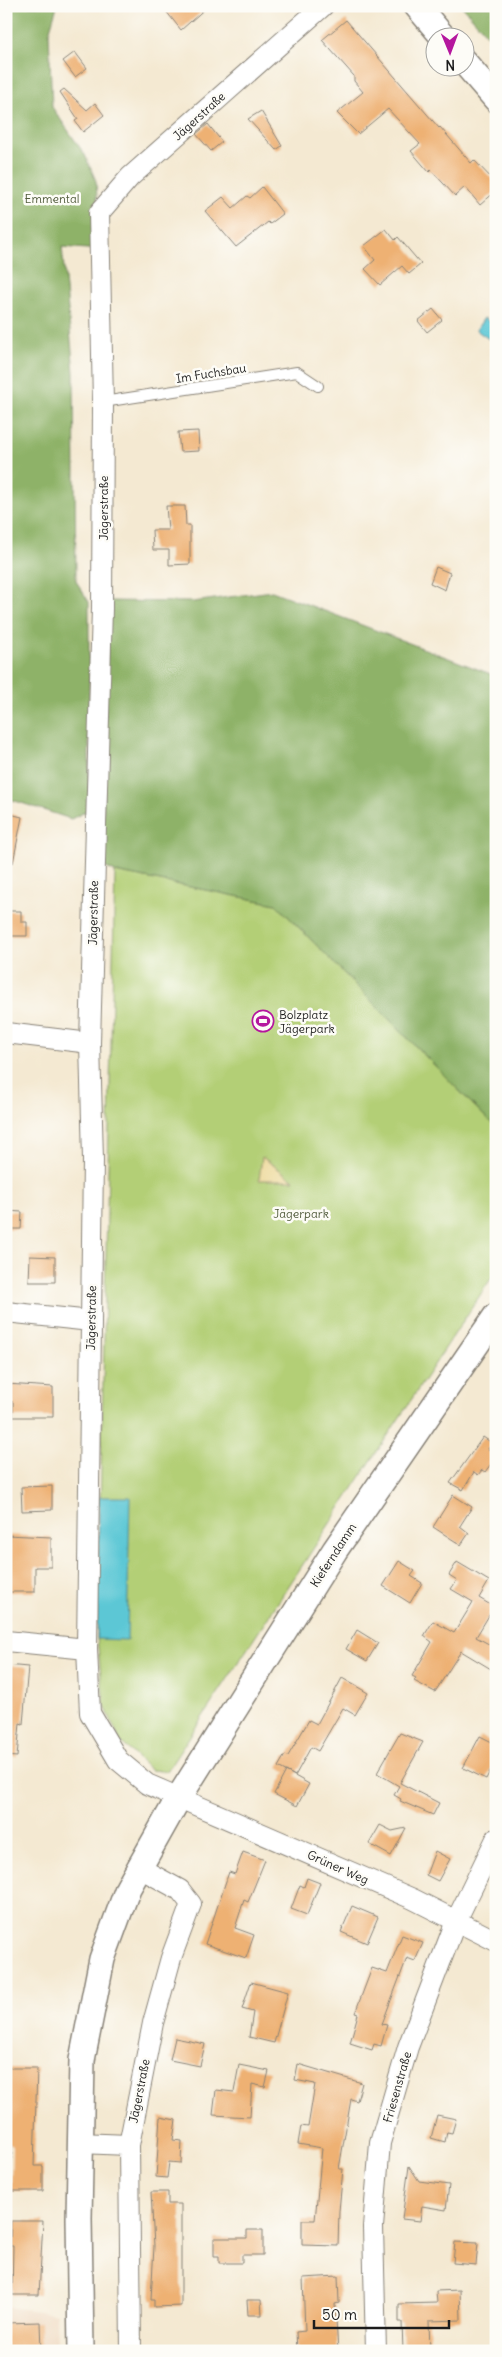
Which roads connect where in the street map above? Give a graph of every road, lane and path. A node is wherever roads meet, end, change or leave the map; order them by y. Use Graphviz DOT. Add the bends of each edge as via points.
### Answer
graph roads {
  1 [pos="323,6"];
  2 [pos="417,6"];
  3 [pos="436,28"];
  4 [pos="474,74"];
  5 [pos="496,99"];
  6 [pos="318,386"];
  7 [pos="103,402"];
  8 [pos="6,1033"];
  9 [pos="90,1043"];
  10 [pos="6,1312"];
  11 [pos="496,1316"];
  12 [pos="91,1321"];
  13 [pos="6,1641"];
  14 [pos="86,1649"];
  15 [pos="178,1799"];
  16 [pos="496,1839"];
  17 [pos="138,1867"];
  18 [pos="456,1921"];
  19 [pos="496,1941"];
  20 [pos="80,2143"];
  21 [pos="129,2145"];
  22 [pos="82,2351"];
  23 [pos="131,2351"];
  24 [pos="376,2351"];
  1 -- 7 [label="street, Jägerstraße" via="130,177 99,213"];
  2 -- 3 [label="street"];
  4 -- 5 [label="street"];
  6 -- 7 [label="lane, Im Fuchsbau" via="298,372"];
  7 -- 9 [label="street, Jägerstraße" via="102,608"];
  8 -- 9 [label="street"];
  9 -- 12 [label="street, Jägerstraße" via="93,1160"];
  10 -- 12 [label="street"];
  11 -- 15 [label="street, Kieferndamm" via="335,1550"];
  12 -- 14 [label="street, Jägerstraße"];
  13 -- 14 [label="street"];
  14 -- 15 [label="street, Jägerstraße" via="90,1713 118,1760 147,1784"];
  15 -- 17 [label="street"];
  15 -- 18 [label="street, Grüner Weg" via="413,1899"];
  16 -- 18 [label="street, Friesenstraße"];
  17 -- 20 [label="street" via="102,1959 90,2014 82,2060"];
  17 -- 21 [label="street, Jägerstraße" via="180,1890 192,1904 153,2023"];
  18 -- 19 [label="street, Grüner Weg"];
  18 -- 24 [label="street, Friesenstraße" via="408,2047 380,2143 373,2228"];
  20 -- 21 [label="street"];
  20 -- 22 [label="street"];
  21 -- 23 [label="street, Jägerstraße"];
}
